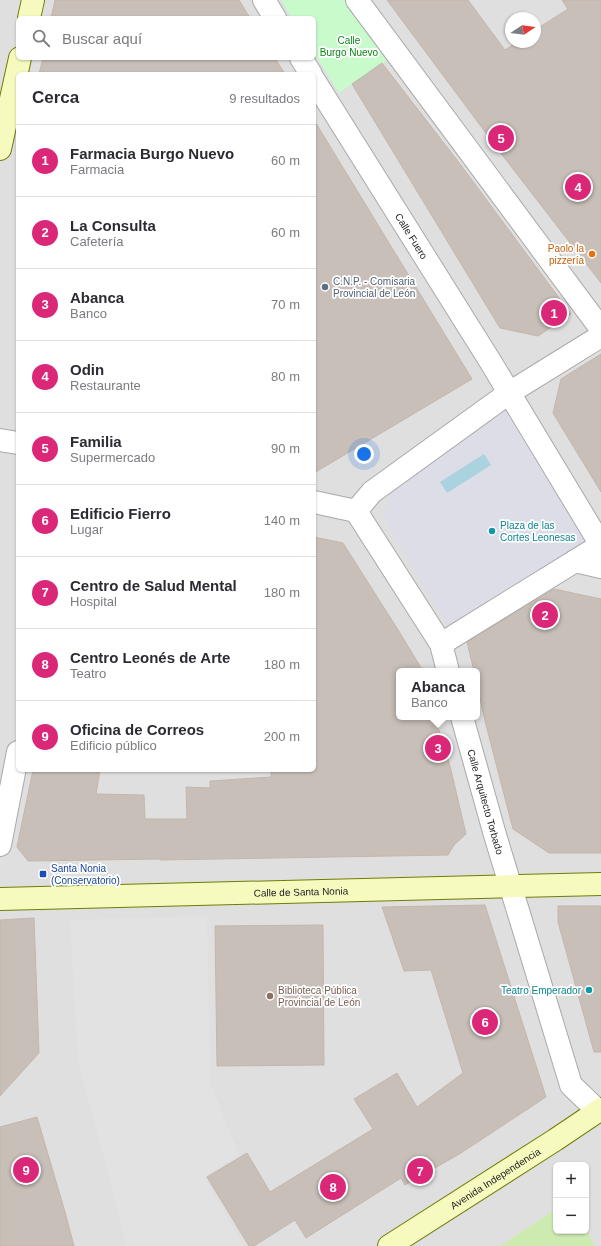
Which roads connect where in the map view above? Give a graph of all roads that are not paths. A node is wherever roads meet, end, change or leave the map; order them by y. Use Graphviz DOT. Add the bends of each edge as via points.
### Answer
graph roads {
  1 [pos="33,0"];
  2 [pos="264,0"];
  3 [pos="357,0"];
  4 [pos="29,16"];
  5 [pos="275,16"];
  6 [pos="20,60"];
  7 [pos="301,60"];
  8 [pos="17,72"];
  9 [pos="309,72"];
  10 [pos="16,76"];
  11 [pos="316,83"];
  12 [pos="0,149"];
  13 [pos="601,329"];
  14 [pos="601,336"];
  15 [pos="509,394"];
  16 [pos="0,440"];
  17 [pos="16,443"];
  18 [pos="316,502"];
  19 [pos="356,511"];
  20 [pos="575,561"];
  21 [pos="601,567"];
  22 [pos="441,644"];
  23 [pos="447,668"];
  24 [pos="463,720"];
  25 [pos="16,762"];
  26 [pos="0,845"];
  27 [pos="601,884"];
  28 [pos="511,886"];
  29 [pos="0,900"];
  30 [pos="600,1110"];
  31 [pos="389,1246"];
  1 -- 4 [label="main road"];
  2 -- 5 [label="street"];
  3 -- 13 [label="street"];
  6 -- 8 [label="main road"];
  7 -- 9 [label="street"];
  10 -- 12 [label="main road"];
  11 -- 15 [label="street, Calle Fuero"];
  14 -- 15 [label="street"];
  15 -- 19 [label="street" via="372,492"];
  15 -- 20 [label="street" via="600,545"];
  16 -- 17 [label="street"];
  18 -- 19 [label="street"];
  19 -- 22 [label="street"];
  20 -- 21 [label="street"];
  20 -- 22 [label="street"];
  22 -- 23 [label="street"];
  24 -- 28 [label="street, Calle Arquitecto Torbado"];
  25 -- 26 [label="street"];
  27 -- 28 [label="main road, Calle de Santa Nonia"];
  28 -- 29 [label="main road, Calle de Santa Nonia"];
  28 -- 30 [label="street, Calle Arquitecto Torbado" via="571,1085"];
  30 -- 31 [label="main road, Avenida Independencia"];
}
